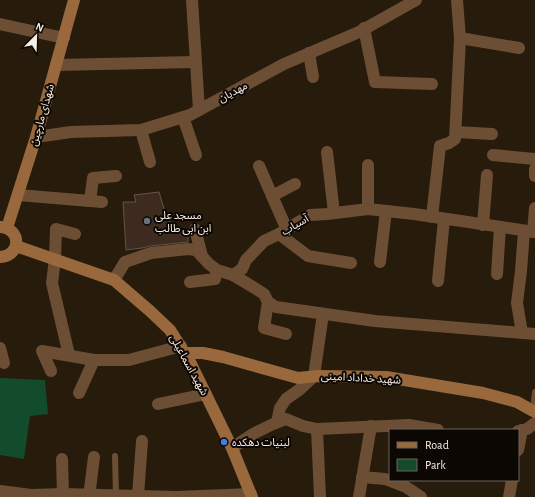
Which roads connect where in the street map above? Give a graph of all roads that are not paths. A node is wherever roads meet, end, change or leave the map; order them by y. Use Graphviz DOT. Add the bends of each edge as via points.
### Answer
graph roads {
  1 [pos="74,0"];
  2 [pos="192,0"];
  3 [pos="416,0"];
  4 [pos="458,0"];
  5 [pos="0,24"];
  6 [pos="364,28"];
  7 [pos="64,38"];
  8 [pos="460,38"];
  9 [pos="519,48"];
  10 [pos="309,53"];
  11 [pos="195,62"];
  12 [pos="56,65"];
  13 [pos="312,77"];
  14 [pos="432,84"];
  15 [pos="199,110"];
  16 [pos="183,117"];
  17 [pos="141,130"];
  18 [pos="456,132"];
  19 [pos="492,134"];
  20 [pos="36,138"];
  21 [pos="327,152"];
  22 [pos="196,155"];
  23 [pos="493,155"];
  24 [pos="535,159"];
  25 [pos="150,162"];
  26 [pos="368,165"];
  27 [pos="259,166"];
  28 [pos="535,169"];
  29 [pos="487,175"];
  30 [pos="116,176"];
  31 [pos="535,176"];
  32 [pos="295,184"];
  33 [pos="18,195"];
  34 [pos="272,196"];
  35 [pos="90,201"];
  36 [pos="102,202"];
  37 [pos="535,208"];
  38 [pos="368,209"];
  39 [pos="386,211"];
  40 [pos="334,213"];
  41 [pos="432,217"];
  42 [pos="444,219"];
  43 [pos="483,224"];
  44 [pos="500,227"];
  45 [pos="4,228"];
  46 [pos="195,229"];
  47 [pos="283,232"];
  48 [pos="531,232"];
  49 [pos="75,234"];
  50 [pos="16,246"];
  51 [pos="202,256"];
  52 [pos="0,257"];
  53 [pos="55,259"];
  54 [pos="380,262"];
  55 [pos="352,263"];
  56 [pos="217,270"];
  57 [pos="497,274"];
  58 [pos="233,275"];
  59 [pos="114,280"];
  60 [pos="438,281"];
  61 [pos="190,282"];
  62 [pos="268,302"];
  63 [pos="323,314"];
  64 [pos="522,333"];
  65 [pos="286,334"];
  66 [pos="535,334"];
  67 [pos="0,348"];
  68 [pos="183,349"];
  69 [pos="69,355"];
  70 [pos="94,360"];
  71 [pos="4,363"];
  72 [pos="52,371"];
  73 [pos="314,376"];
  74 [pos="535,392"];
  75 [pos="79,393"];
  76 [pos="206,394"];
  77 [pos="158,404"];
  78 [pos="534,411"];
  79 [pos="277,422"];
  80 [pos="535,423"];
  81 [pos="371,426"];
  82 [pos="317,428"];
  83 [pos="424,429"];
  84 [pos="520,431"];
  85 [pos="142,441"];
  86 [pos="232,448"];
  87 [pos="94,456"];
  88 [pos="115,456"];
  89 [pos="62,459"];
  90 [pos="362,477"];
  91 [pos="389,481"];
  92 [pos="390,481"];
  93 [pos="512,481"];
  94 [pos="0,491"];
  95 [pos="63,494"];
  96 [pos="116,495"];
  97 [pos="30,496"];
  98 [pos="90,496"];
  99 [pos="138,496"];
  100 [pos="251,496"];
  101 [pos="320,497"];
  102 [pos="359,497"];
  103 [pos="421,497"];
  104 [pos="509,497"];
  1 -- 7 [label="street, شهدای مارچین"];
  2 -- 11 [label="street"];
  3 -- 6 [label="street, مهدیان"];
  4 -- 8 [label="street"];
  5 -- 7 [label="street"];
  6 -- 10 [label="street, مهدیان"];
  6 -- 14 [label="street" via="375,82"];
  7 -- 12 [label="street, شهدای مارچین"];
  8 -- 9 [label="street"];
  8 -- 18 [label="street"];
  10 -- 13 [label="street"];
  10 -- 15 [label="street, مهدیان"];
  11 -- 12 [label="street"];
  11 -- 15 [label="street"];
  12 -- 20 [label="street, شهدای مارچین"];
  15 -- 16 [label="street, مهدیان"];
  16 -- 17 [label="street, مهدیان"];
  16 -- 22 [label="street"];
  17 -- 20 [label="street, مهدیان" via="71,132"];
  17 -- 25 [label="street"];
  18 -- 19 [label="street"];
  18 -- 41 [label="street" via="455,139 440,146"];
  20 -- 33 [label="street, شهدای مارچین"];
  21 -- 40 [label="street"];
  23 -- 24 [label="street"];
  26 -- 38 [label="street"];
  27 -- 34 [label="street"];
  28 -- 31 [label="street"];
  29 -- 43 [label="street"];
  30 -- 35 [label="street" via="93,178"];
  32 -- 34 [label="street"];
  33 -- 35 [label="street"];
  33 -- 45 [label="street, شهدای مارچین"];
  34 -- 47 [label="street"];
  35 -- 36 [label="street"];
  37 -- 48 [label="street"];
  38 -- 39 [label="street, آسیاب"];
  38 -- 40 [label="street, آسیاب"];
  39 -- 41 [label="street, آسیاب"];
  39 -- 54 [label="street"];
  40 -- 47 [label="street, آسیاب" via="310,215"];
  41 -- 42 [label="street, آسیاب"];
  42 -- 43 [label="street, آسیاب"];
  42 -- 60 [label="street"];
  43 -- 44 [label="street, آسیاب"];
  44 -- 48 [label="street, آسیاب"];
  44 -- 57 [label="street"];
  45 -- 50 [label="street" via="14,234"];
  46 -- 51 [label="street"];
  47 -- 55 [label="street" via="308,256"];
  47 -- 58 [label="street, آسیاب" via="264,241 246,260 242,269"];
  48 -- 64 [label="street" via="517,303"];
  49 -- 53 [label="street" via="56,229"];
  50 -- 52 [label="street" via="10,254"];
  50 -- 53 [label="street, شهید اسماعیلی"];
  51 -- 56 [label="street"];
  51 -- 59 [label="street" via="196,250 188,249 151,253 125,262"];
  53 -- 59 [label="street, شهید اسماعیلی"];
  53 -- 69 [label="street" via="52,283"];
  56 -- 58 [label="street"];
  56 -- 61 [label="street" via="215,279"];
  58 -- 62 [label="street" via="264,294"];
  59 -- 68 [label="street, شهید اسماعیلی" via="150,310 170,330"];
  62 -- 63 [label="street" via="276,307"];
  62 -- 65 [label="street" via="264,328"];
  63 -- 64 [label="street" via="375,321"];
  63 -- 73 [label="street"];
  64 -- 66 [label="street"];
  67 -- 71 [label="street"];
  68 -- 70 [label="street" via="129,360"];
  68 -- 73 [label="street, شهید خداداد امینی" via="223,357 298,378"];
  68 -- 76 [label="street, شهید اسماعیلی"];
  69 -- 70 [label="street"];
  69 -- 72 [label="street" via="42,351"];
  70 -- 75 [label="street"];
  73 -- 78 [label="street, شهید خداداد امینی" via="386,378 416,382 483,393 517,402"];
  73 -- 79 [label="street" via="286,399 280,408"];
  74 -- 78 [label="lane"];
  76 -- 77 [label="street"];
  76 -- 86 [label="street, شهید اسماعیلی"];
  79 -- 82 [label="street" via="286,419"];
  79 -- 86 [label="street"];
  80 -- 84 [label="street"];
  81 -- 82 [label="street"];
  81 -- 83 [label="street" via="409,425"];
  81 -- 90 [label="street"];
  82 -- 101 [label="street"];
  85 -- 99 [label="street"];
  86 -- 100 [label="street, شهید اسماعیلی"];
  87 -- 98 [label="street"];
  88 -- 96 [label="lane"];
  89 -- 95 [label="street"];
  90 -- 91 [label="street"];
  90 -- 102 [label="street"];
  92 -- 103 [label="street"];
  93 -- 104 [label="street"];
  94 -- 97 [label="street"];
  95 -- 97 [label="street"];
  95 -- 98 [label="street"];
  96 -- 98 [label="street"];
  96 -- 99 [label="street"];
  99 -- 100 [label="street"];
}
